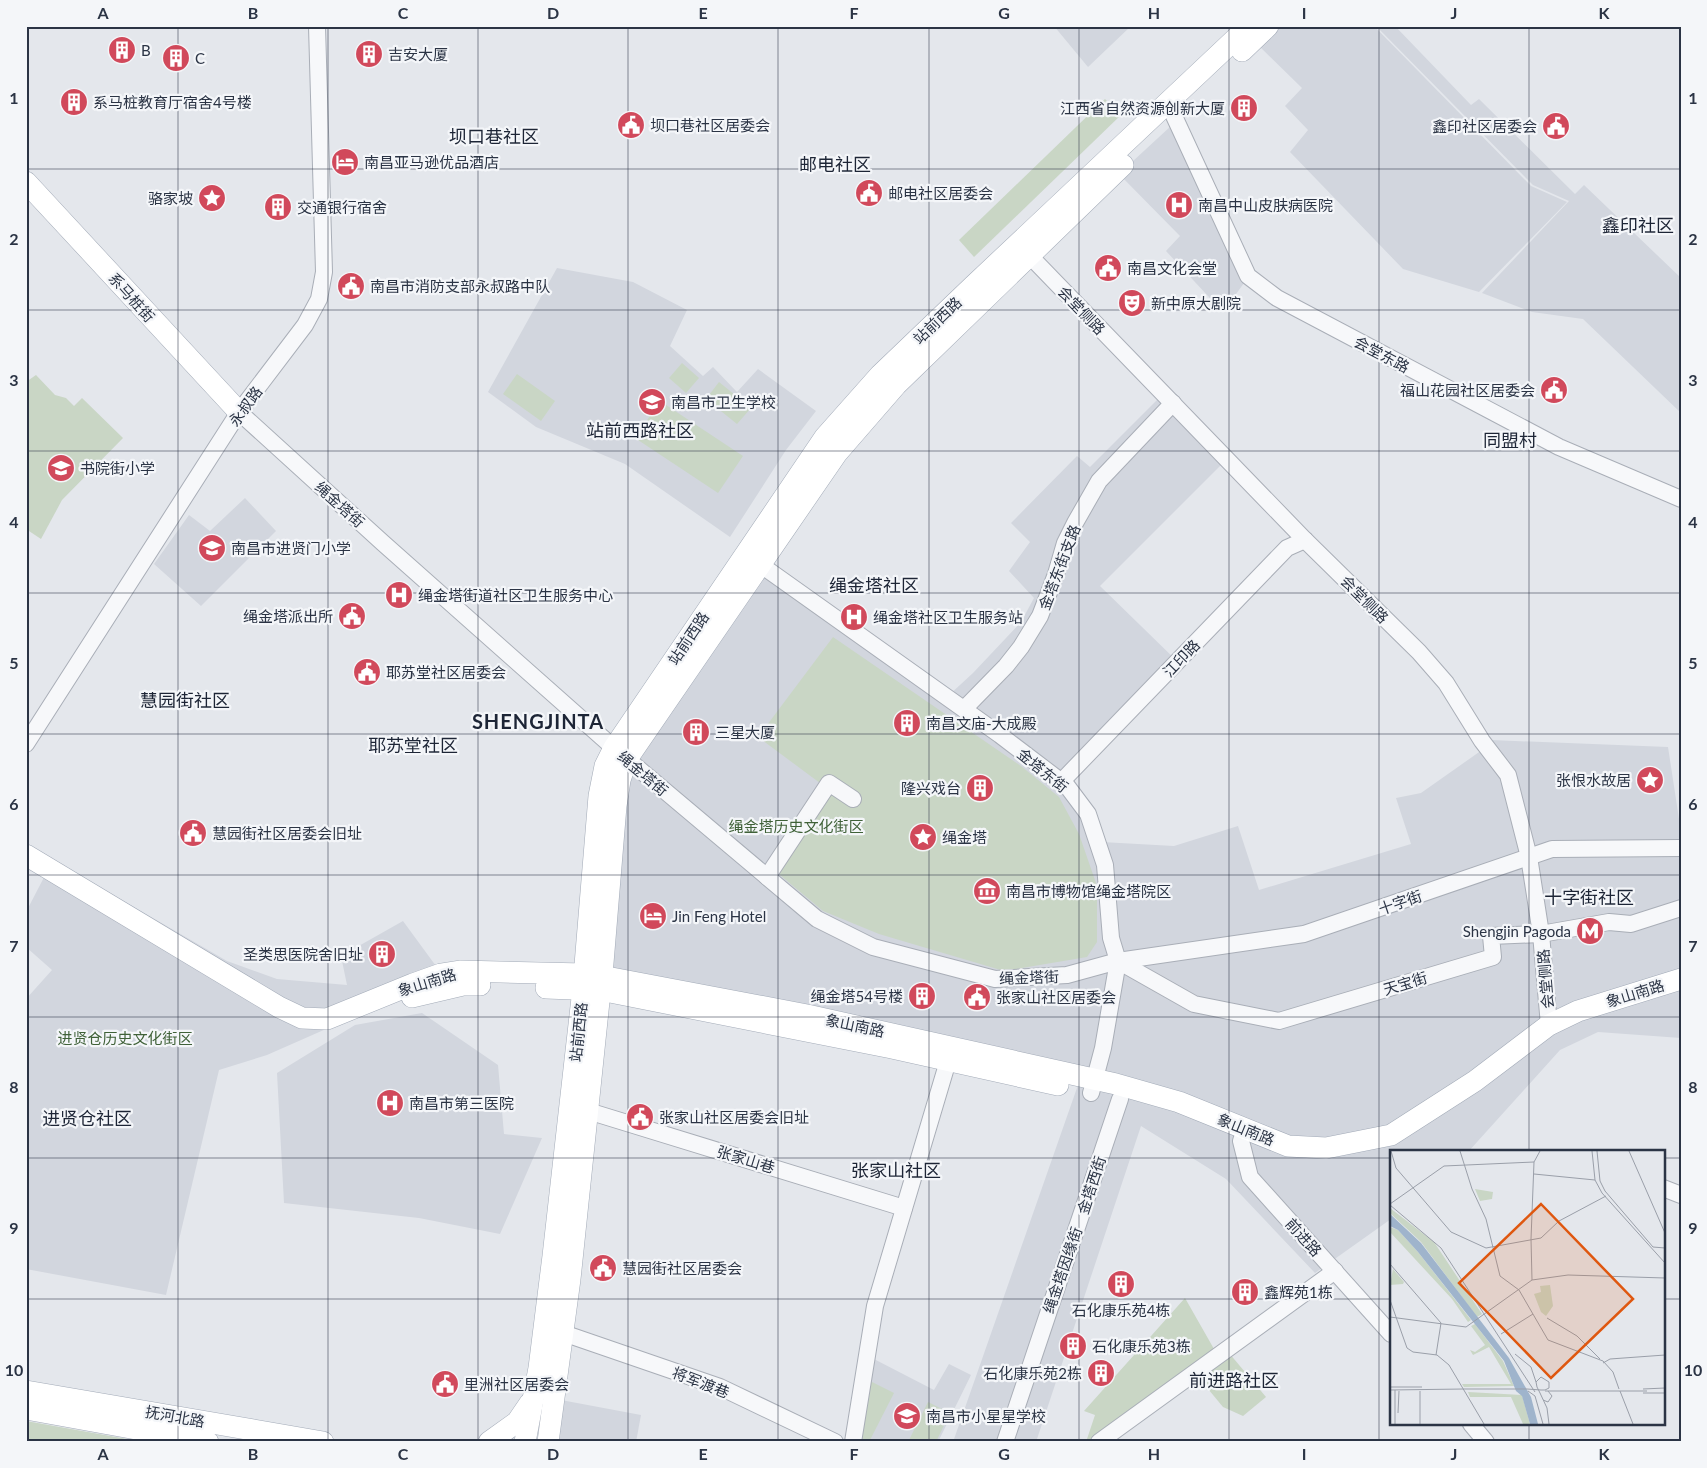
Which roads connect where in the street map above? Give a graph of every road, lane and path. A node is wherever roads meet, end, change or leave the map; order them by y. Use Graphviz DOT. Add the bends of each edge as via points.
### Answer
graph roads {
  1 [pos="317,26"];
  2 [pos="1249,26"];
  3 [pos="1268,26"];
  4 [pos="1174,116"];
  5 [pos="26,182"];
  6 [pos="1029,255"];
  7 [pos="1173,404"];
  8 [pos="239,412"];
  9 [pos="1681,499"];
  10 [pos="1305,540"];
  11 [pos="761,565"];
  12 [pos="964,709"];
  13 [pos="26,744"];
  14 [pos="620,753"];
  15 [pos="1061,782"];
  16 [pos="853,799"];
  17 [pos="1681,848"];
  18 [pos="26,855"];
  19 [pos="1529,857"];
  20 [pos="26,868"];
  21 [pos="767,877"];
  22 [pos="1681,908"];
  23 [pos="1541,934"];
  24 [pos="1118,961"];
  25 [pos="1681,979"];
  26 [pos="592,982"];
  27 [pos="1681,990"];
  28 [pos="1549,1025"];
  29 [pos="948,1061"];
  30 [pos="1093,1086"];
  31 [pos="1118,1104"];
  32 [pos="588,1111"];
  33 [pos="1243,1135"];
  34 [pos="1664,1188"];
  35 [pos="1681,1195"];
  36 [pos="904,1208"];
  37 [pos="1335,1271"];
  38 [pos="563,1333"];
  39 [pos="1390,1333"];
  40 [pos="26,1391"];
  41 [pos="534,1397"];
  42 [pos="26,1409"];
  43 [pos="1473,1426"];
  44 [pos="208,1442"];
  45 [pos="323,1442"];
  46 [pos="489,1442"];
  47 [pos="525,1442"];
  48 [pos="548,1442"];
  49 [pos="835,1442"];
  50 [pos="853,1442"];
  51 [pos="1005,1442"];
  52 [pos="1098,1442"];
  53 [pos="1486,1442"];
  1 -- 8 [label="street, 永叔路" via="324,272 319,300 305,325"];
  2 -- 14 [label="main road, 站前西路" via="972,286 889,367 825,437"];
  3 -- 4 [label="main road, 站前西路"];
  4 -- 6 [label="main road, 站前西路"];
  4 -- 9 [label="street, 会堂东路" via="1248,276 1262,287 1277,298 1558,447"];
  5 -- 8 [label="main road, 系马桩街"];
  6 -- 7 [label="street, 会堂侧路"];
  6 -- 11 [label="main road, 站前西路" via="896,385 837,452"];
  7 -- 10 [label="street, 会堂侧路"];
  7 -- 12 [label="street, 金塔东街支路" via="1099,481 1065,543 1040,616 1006,666"];
  8 -- 13 [label="street, 永叔路"];
  8 -- 14 [label="street, 绳金塔街"];
  10 -- 15 [label="street, 江印路" via="1287,548"];
  10 -- 19 [label="street, 会堂侧路" via="1419,652 1446,683 1482,742 1508,775"];
  11 -- 12 [label="street, 金塔东街"];
  11 -- 14 [label="main road, 站前西路"];
  12 -- 15 [label="street, 金塔东街"];
  14 -- 21 [label="street, 绳金塔街"];
  14 -- 26 [label="main road, 站前西路" via="620,780"];
  15 -- 24 [label="street, 金塔东街" via="1088,814 1105,865 1111,938"];
  16 -- 21 [label="street" via="829,783"];
  17 -- 19 [label="street, 十字街" via="1552,849"];
  18 -- 26 [label="main road, 象山南路" via="302,1018 327,1019 413,984 460,971"];
  19 -- 23 [label="street, 会堂侧路"];
  19 -- 24 [label="street, 十字街" via="1304,934"];
  20 -- 26 [label="main road, 象山南路" via="283,1020 308,1030 330,1031 408,998 463,985"];
  21 -- 24 [label="street, 绳金塔街" via="817,919 873,948 995,979 1067,975"];
  22 -- 23 [label="street, 天宝街" via="1631,924 1609,922"];
  23 -- 24 [label="street, 天宝街" via="1492,936 1493,957 1279,1021 1194,1004"];
  23 -- 28 [label="street, 会堂侧路"];
  24 -- 30 [label="street, 金塔东街"];
  25 -- 28 [label="main road, 象山南路" via="1578,1011"];
  26 -- 29 [label="main road, 象山南路"];
  26 -- 30 [label="main road, 象山南路" via="807,1015"];
  26 -- 32 [label="main road, 站前西路"];
  26 -- 41 [label="main road, 站前西路"];
  27 -- 33 [label="main road, 象山南路" via="1573,1024 1474,1096 1392,1148 1325,1161 1285,1160"];
  28 -- 33 [label="main road, 象山南路" via="1475,1080 1391,1135 1326,1148 1288,1146"];
  29 -- 30 [label="main road, 象山南路"];
  29 -- 36 [label="street"];
  30 -- 31 [label="main road, 象山南路"];
  30 -- 33 [label="main road, 象山南路" via="1179,1102"];
  31 -- 33 [label="main road, 象山南路" via="1175,1114"];
  31 -- 51 [label="street, 金塔西街"];
  32 -- 36 [label="street, 张家山巷"];
  32 -- 38 [label="main road, 站前西路"];
  33 -- 37 [label="street, 前进路" via="1250,1177"];
  34 -- 35 [label="street"];
  36 -- 50 [label="street" via="875,1306"];
  37 -- 39 [label="street, 前进路"];
  37 -- 52 [label="street"];
  38 -- 48 [label="main road, 站前西路"];
  38 -- 49 [label="street, 将军渡巷" via="720,1387"];
  40 -- 45 [label="main road, 抚河北路"];
  41 -- 46 [label="main road" via="517,1422"];
  41 -- 47 [label="main road, 站前西路"];
  42 -- 44 [label="main road, 抚河北路"];
  43 -- 53 [label="street"];
}
